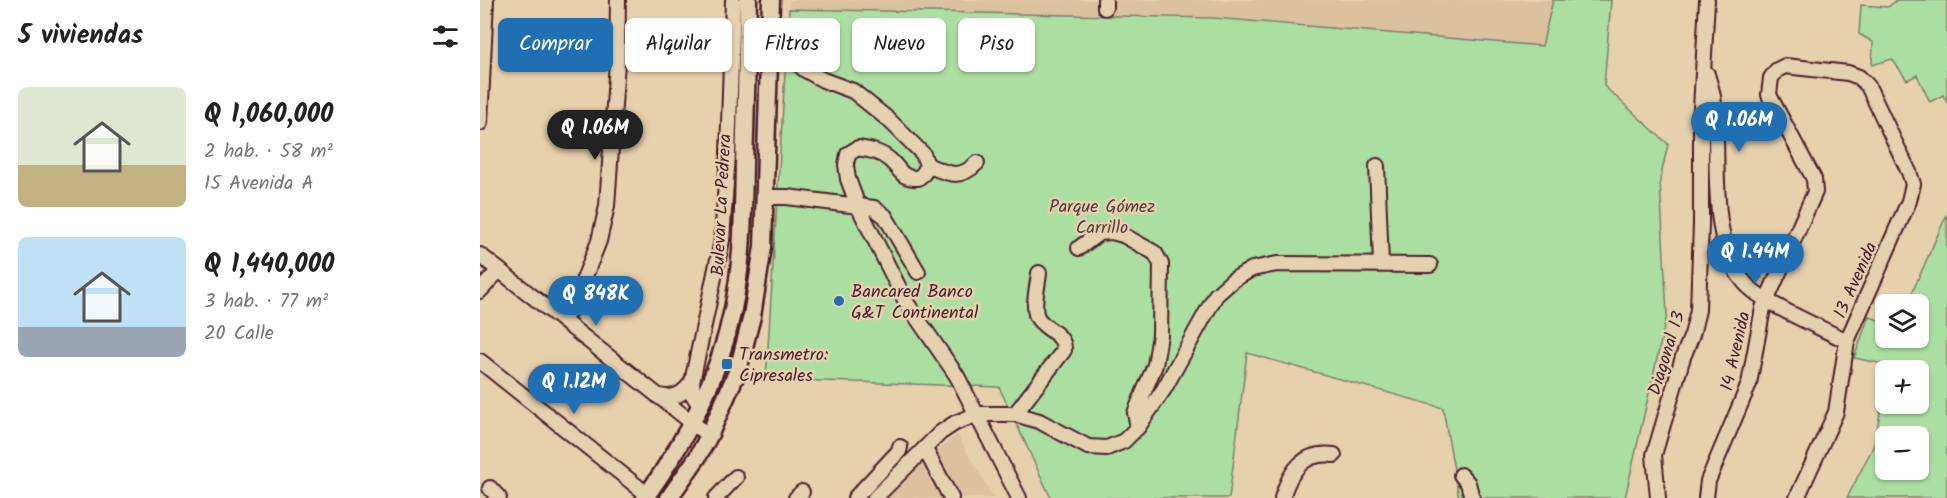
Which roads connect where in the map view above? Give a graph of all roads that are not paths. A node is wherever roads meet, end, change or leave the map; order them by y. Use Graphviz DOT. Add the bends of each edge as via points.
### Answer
graph roads {
  1 [pos="486,0"];
  2 [pos="618,0"];
  3 [pos="734,0"];
  4 [pos="748,0"];
  5 [pos="771,0"];
  6 [pos="1707,0"];
  7 [pos="771,18"];
  8 [pos="1704,54"];
  9 [pos="769,72"];
  10 [pos="809,72"];
  11 [pos="1769,84"];
  12 [pos="481,102"];
  13 [pos="480,123"];
  14 [pos="977,163"];
  15 [pos="927,165"];
  16 [pos="1377,166"];
  17 [pos="764,197"];
  18 [pos="858,206"];
  19 [pos="1079,248"];
  20 [pos="480,255"];
  21 [pos="1381,264"];
  22 [pos="1430,264"];
  23 [pos="499,270"];
  24 [pos="918,272"];
  25 [pos="1039,273"];
  26 [pos="480,291"];
  27 [pos="1766,300"];
  28 [pos="563,321"];
  29 [pos="1848,341"];
  30 [pos="480,361"];
  31 [pos="692,382"];
  32 [pos="658,396"];
  33 [pos="700,406"];
  34 [pos="978,414"];
  35 [pos="1015,414"];
  36 [pos="692,424"];
  37 [pos="1138,427"];
  38 [pos="709,436"];
  39 [pos="900,447"];
  40 [pos="925,448"];
  41 [pos="1334,455"];
  42 [pos="1461,475"];
  43 [pos="736,477"];
  44 [pos="642,495"];
  45 [pos="669,498"];
  46 [pos="716,498"];
  47 [pos="855,498"];
  48 [pos="875,498"];
  49 [pos="951,498"];
  50 [pos="1019,498"];
  51 [pos="1282,498"];
  52 [pos="1472,498"];
  53 [pos="1658,498"];
  54 [pos="1706,498"];
  55 [pos="1797,498"];
  1 -- 12 [label="street"];
  2 -- 28 [label="street" via="607,206 599,241"];
  3 -- 31 [label="street" via="722,240"];
  4 -- 33 [label="main road, Bulevar La Pedrera" via="742,249 733,310 718,364"];
  5 -- 7 [label="main road"];
  6 -- 8 [label="street, Diagonal 13"];
  8 -- 27 [label="street" via="1714,65 1720,93 1727,221 1735,251 1734,265 1743,281"];
  8 -- 53 [label="street, Diagonal 13" via="1698,310 1654,455"];
  9 -- 17 [label="main road"];
  10 -- 15 [label="street" via="854,91 923,153"];
  11 -- 27 [label="street, 14 Avenida" via="1771,101 1816,187"];
  11 -- 29 [label="street, 13 Avenida" via="1777,70 1791,66 1848,73 1864,81 1909,172 1909,201"];
  12 -- 13 [label="street"];
  14 -- 15 [label="street" via="956,174"];
  15 -- 18 [label="street" via="918,178 909,178 881,154 858,148 848,154 846,165"];
  16 -- 21 [label="street"];
  17 -- 18 [label="street"];
  17 -- 38 [label="main road" via="763,247 752,316 738,370"];
  18 -- 24 [label="street" via="874,208 885,216"];
  18 -- 34 [label="street" via="906,302"];
  19 -- 37 [label="street" via="1099,233 1112,232 1155,253 1161,264 1160,335 1155,365 1135,413"];
  20 -- 23 [label="street"];
  21 -- 22 [label="street"];
  21 -- 37 [label="street" via="1276,264 1252,268 1233,280 1216,295 1164,389"];
  23 -- 26 [label="street"];
  23 -- 28 [label="street"];
  25 -- 35 [label="street" via="1037,316 1061,339 1064,350"];
  27 -- 29 [label="street"];
  27 -- 54 [label="street, 14 Avenida" via="1749,384 1708,481"];
  28 -- 32 [label="street"];
  29 -- 55 [label="street, 13 Avenida" via="1836,412"];
  30 -- 44 [label="street"];
  31 -- 32 [label="street" via="681,395"];
  31 -- 33 [label="street" via="693,395"];
  32 -- 36 [label="street"];
  33 -- 36 [label="main road, Bulevar La Pedrera"];
  34 -- 35 [label="street"];
  34 -- 40 [label="street" via="955,423"];
  34 -- 50 [label="street"];
  35 -- 37 [label="street" via="1039,421 1088,447 1107,448 1124,441"];
  36 -- 38 [label="street"];
  36 -- 44 [label="main road, Bulevar La Pedrera" via="678,450"];
  38 -- 45 [label="main road"];
  39 -- 47 [label="street"];
  40 -- 48 [label="street"];
  40 -- 49 [label="street"];
  41 -- 51 [label="street" via="1321,453 1307,458 1295,468"];
  42 -- 52 [label="street"];
  43 -- 46 [label="street"];
}
